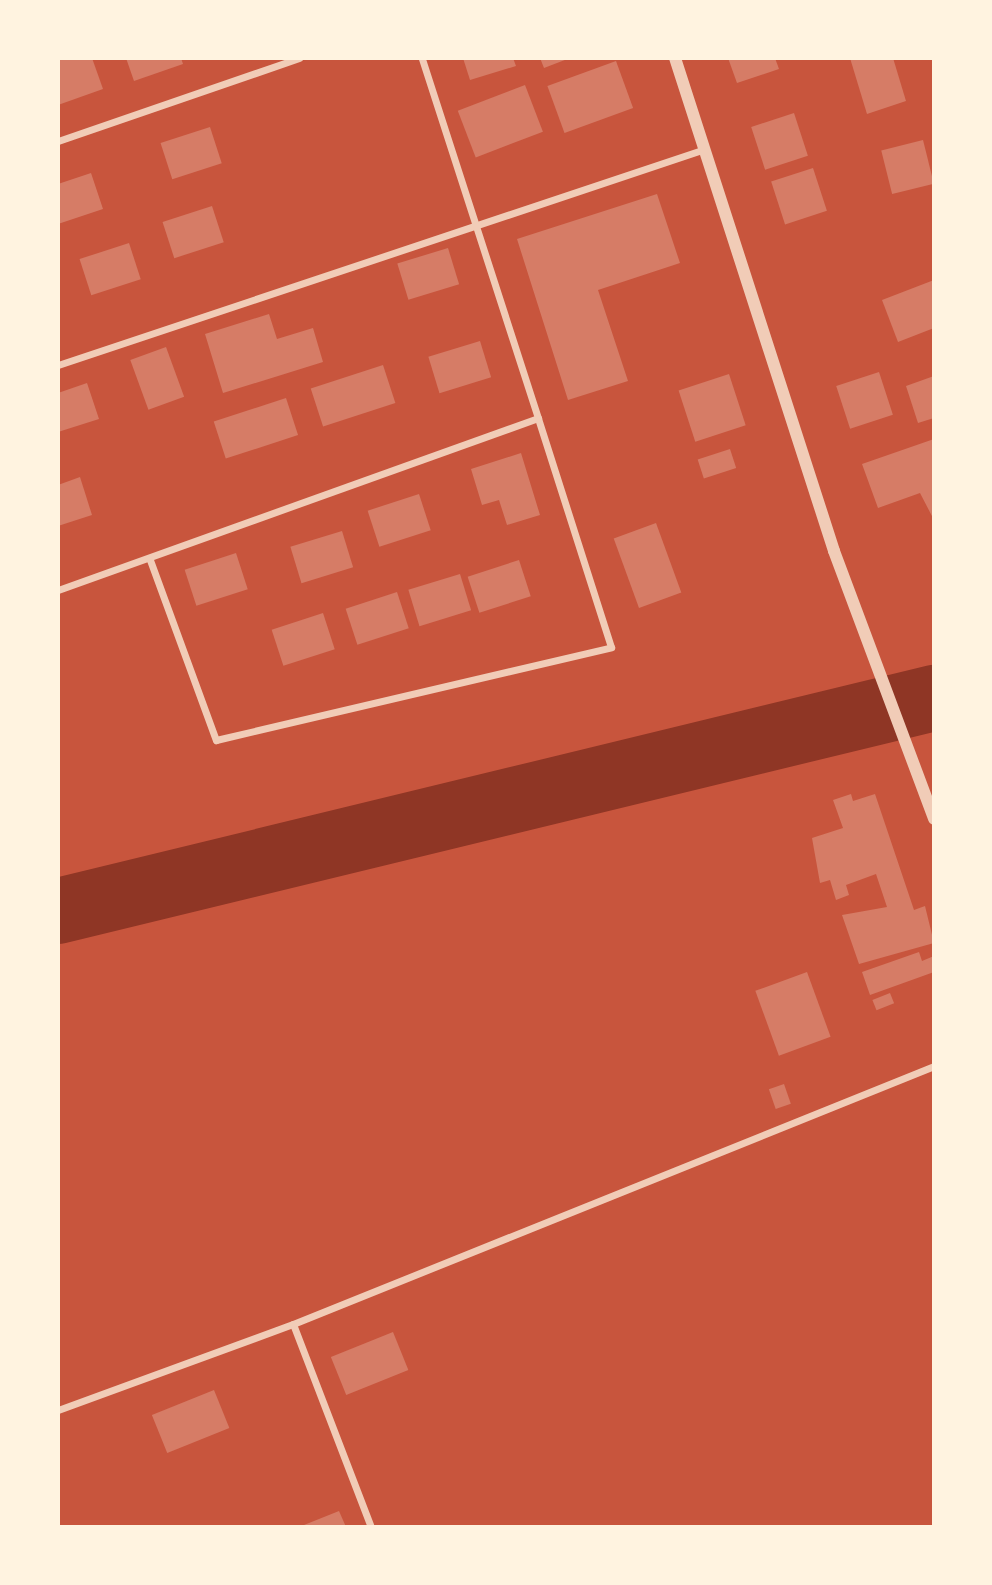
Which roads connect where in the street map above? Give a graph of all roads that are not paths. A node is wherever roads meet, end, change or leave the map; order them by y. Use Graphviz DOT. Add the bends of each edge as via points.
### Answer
graph roads {
  1 [pos="299,58"];
  2 [pos="422,58"];
  3 [pos="675,58"];
  4 [pos="58,141"];
  5 [pos="705,149"];
  6 [pos="476,225"];
  7 [pos="58,365"];
  8 [pos="538,418"];
  9 [pos="150,559"];
  10 [pos="58,590"];
  11 [pos="934,819"];
  12 [pos="934,1066"];
  13 [pos="293,1324"];
  14 [pos="58,1410"];
  15 [pos="371,1527"];
  1 -- 4 [label="street"];
  2 -- 6 [label="street"];
  3 -- 5 [label="street"];
  5 -- 6 [label="street"];
  5 -- 11 [label="street" via="834,551"];
  6 -- 7 [label="street"];
  6 -- 8 [label="street"];
  8 -- 9 [label="street"];
  8 -- 9 [label="street" via="611,647 216,740"];
  9 -- 10 [label="street"];
  12 -- 13 [label="street"];
  13 -- 14 [label="street"];
  13 -- 15 [label="street"];
}
